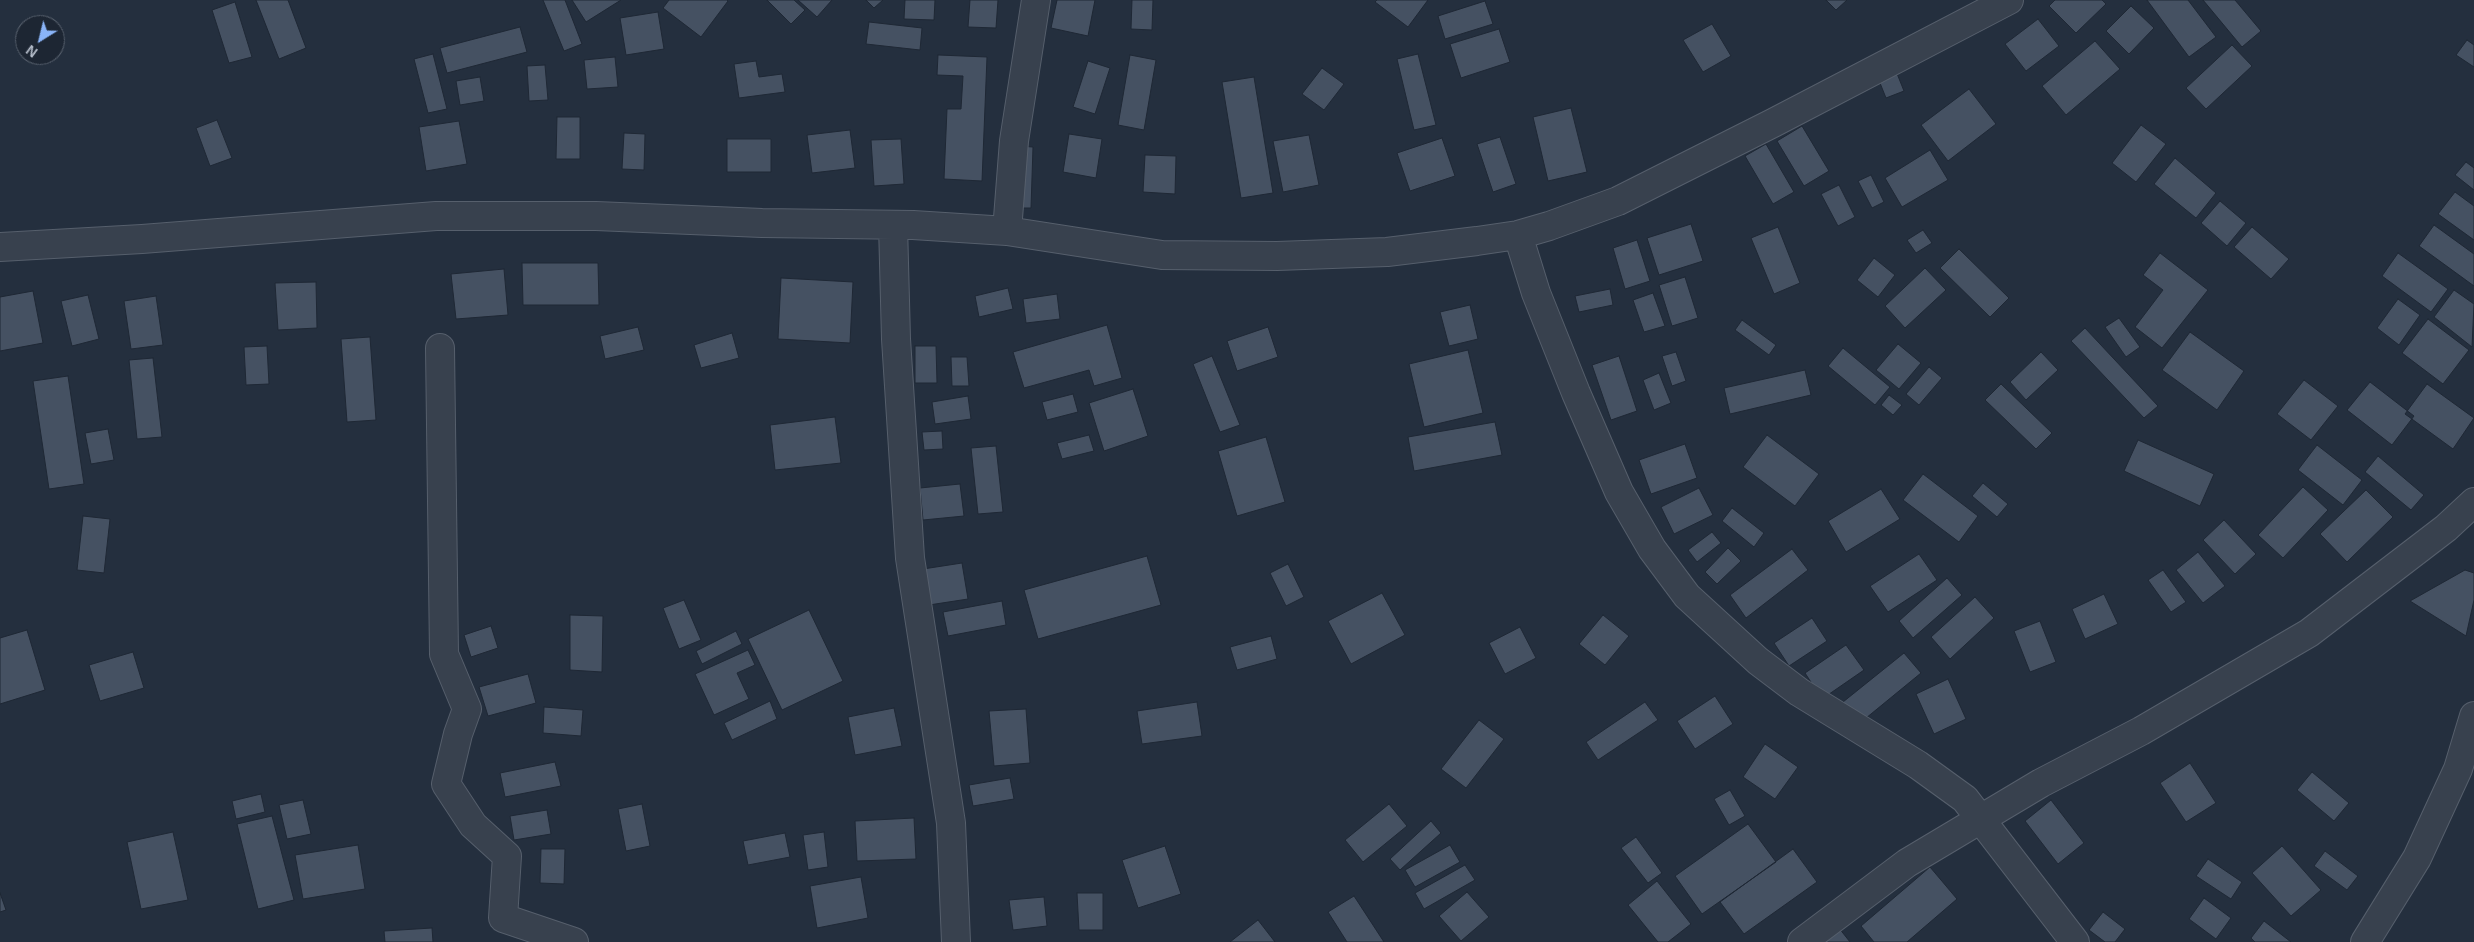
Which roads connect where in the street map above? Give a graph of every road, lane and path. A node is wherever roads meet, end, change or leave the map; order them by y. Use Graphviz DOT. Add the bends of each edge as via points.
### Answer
graph roads {
  1 [pos="1036,0"];
  2 [pos="2009,0"];
  3 [pos="893,225"];
  4 [pos="1007,231"];
  5 [pos="1518,234"];
  6 [pos="0,247"];
  7 [pos="440,348"];
  8 [pos="2474,502"];
  9 [pos="2474,716"];
  10 [pos="1981,818"];
  11 [pos="574,942"];
  12 [pos="956,942"];
  13 [pos="1802,942"];
  14 [pos="2075,942"];
  15 [pos="2365,942"];
  1 -- 4 [label="street" via="1014,141"];
  2 -- 5 [label="street" via="1618,202"];
  3 -- 4 [label="street"];
  3 -- 6 [label="street" via="596,216 436,216"];
  3 -- 12 [label="street" via="896,339 910,558 951,823"];
  4 -- 5 [label="street" via="1162,255 1277,256 1388,252"];
  5 -- 10 [label="street" via="1536,294 1619,492 1652,549 1687,596 1758,661 1799,692 1945,782"];
  7 -- 11 [label="street" via="444,654 467,709 446,784 473,825 507,856 503,918"];
  8 -- 10 [label="street" via="2446,528 2309,633 2141,731"];
  9 -- 15 [label="street" via="2458,769 2417,858"];
  10 -- 13 [label="street" via="1907,863"];
  10 -- 14 [label="street"];
}
